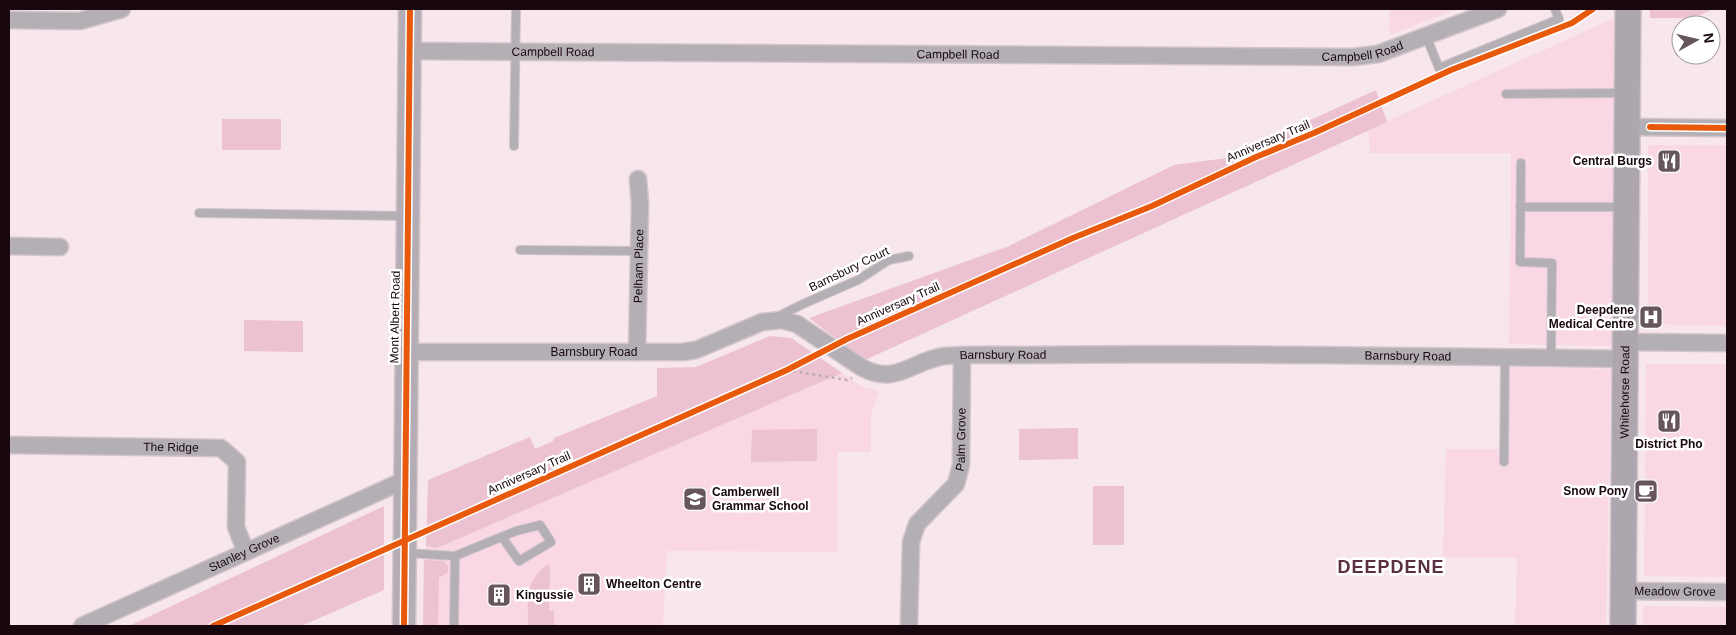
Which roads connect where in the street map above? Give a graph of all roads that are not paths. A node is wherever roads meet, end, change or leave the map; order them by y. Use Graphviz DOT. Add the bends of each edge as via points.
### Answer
graph roads {
  1 [pos="122,9"];
  2 [pos="410,9"];
  3 [pos="516,9"];
  4 [pos="1498,9"];
  5 [pos="1555,9"];
  6 [pos="1628,9"];
  7 [pos="11,16"];
  8 [pos="1426,36"];
  9 [pos="409,51"];
  10 [pos="516,52"];
  11 [pos="1628,93"];
  12 [pos="1506,94"];
  13 [pos="1627,127"];
  14 [pos="1727,128"];
  15 [pos="514,146"];
  16 [pos="1521,162"];
  17 [pos="638,180"];
  18 [pos="1520,207"];
  19 [pos="1626,207"];
  20 [pos="199,213"];
  21 [pos="408,216"];
  22 [pos="9,246"];
  23 [pos="60,246"];
  24 [pos="520,250"];
  25 [pos="638,251"];
  26 [pos="909,256"];
  27 [pos="773,320"];
  28 [pos="1727,343"];
  29 [pos="1626,350"];
  30 [pos="406,352"];
  31 [pos="637,352"];
  32 [pos="962,356"];
  33 [pos="1505,358"];
  34 [pos="1551,358"];
  35 [pos="9,445"];
  36 [pos="1504,462"];
  37 [pos="405,488"];
  38 [pos="503,536"];
  39 [pos="246,552"];
  40 [pos="404,553"];
  41 [pos="455,556"];
  42 [pos="1624,591"];
  43 [pos="1727,592"];
  44 [pos="82,626"];
  45 [pos="404,626"];
  46 [pos="454,626"];
  47 [pos="909,626"];
  48 [pos="1623,626"];
  1 -- 7 [label="street" via="80,21"];
  2 -- 9 [label="main road, Mont Albert Road"];
  3 -- 10 [label="lane"];
  4 -- 8 [label="street, Campbell Road"];
  5 -- 8 [label="lane" via="1559,18 1439,68"];
  6 -- 11 [label="main road, Whitehorse Road"];
  8 -- 10 [label="street, Campbell Road" via="1378,54 1353,57"];
  9 -- 10 [label="street, Campbell Road"];
  9 -- 21 [label="main road, Mont Albert Road"];
  10 -- 15 [label="lane"];
  11 -- 12 [label="lane"];
  11 -- 13 [label="main road, Whitehorse Road"];
  13 -- 14 [label="street"];
  13 -- 19 [label="main road, Whitehorse Road"];
  16 -- 18 [label="lane"];
  17 -- 25 [label="street, Pelham Place"];
  18 -- 19 [label="lane"];
  18 -- 34 [label="lane" via="1520,262 1552,263"];
  19 -- 29 [label="main road, Whitehorse Road"];
  20 -- 21 [label="lane"];
  21 -- 30 [label="main road, Mont Albert Road"];
  22 -- 23 [label="street"];
  24 -- 25 [label="lane"];
  25 -- 31 [label="street, Pelham Place"];
  26 -- 27 [label="lane, Barnsbury Court" via="883,263 858,280"];
  27 -- 31 [label="street, Barnsbury Road" via="755,324 696,350"];
  27 -- 32 [label="street, Barnsbury Road" via="797,324 861,367 878,374 891,375 934,358"];
  28 -- 29 [label="street, Barnsbury Road"];
  29 -- 34 [label="street, Barnsbury Road"];
  29 -- 42 [label="main road, Whitehorse Road"];
  30 -- 31 [label="street, Barnsbury Road"];
  30 -- 37 [label="main road, Mont Albert Road"];
  32 -- 33 [label="street, Barnsbury Road"];
  32 -- 47 [label="street, Palm Grove" via="961,465 956,484 917,524 910,542"];
  33 -- 34 [label="street, Barnsbury Road"];
  33 -- 36 [label="lane"];
  35 -- 39 [label="street, The Ridge" via="221,448 237,462 236,526"];
  37 -- 39 [label="street, Stanley Grove"];
  37 -- 40 [label="main road, Mont Albert Road"];
  38 -- 38 [label="lane" via="540,525 550,542 520,561"];
  38 -- 41 [label="lane"];
  39 -- 44 [label="street, Stanley Grove"];
  40 -- 41 [label="lane"];
  40 -- 45 [label="main road, Mont Albert Road"];
  41 -- 46 [label="lane"];
  42 -- 43 [label="street, Meadow Grove"];
  42 -- 48 [label="main road, Whitehorse Road"];
}
